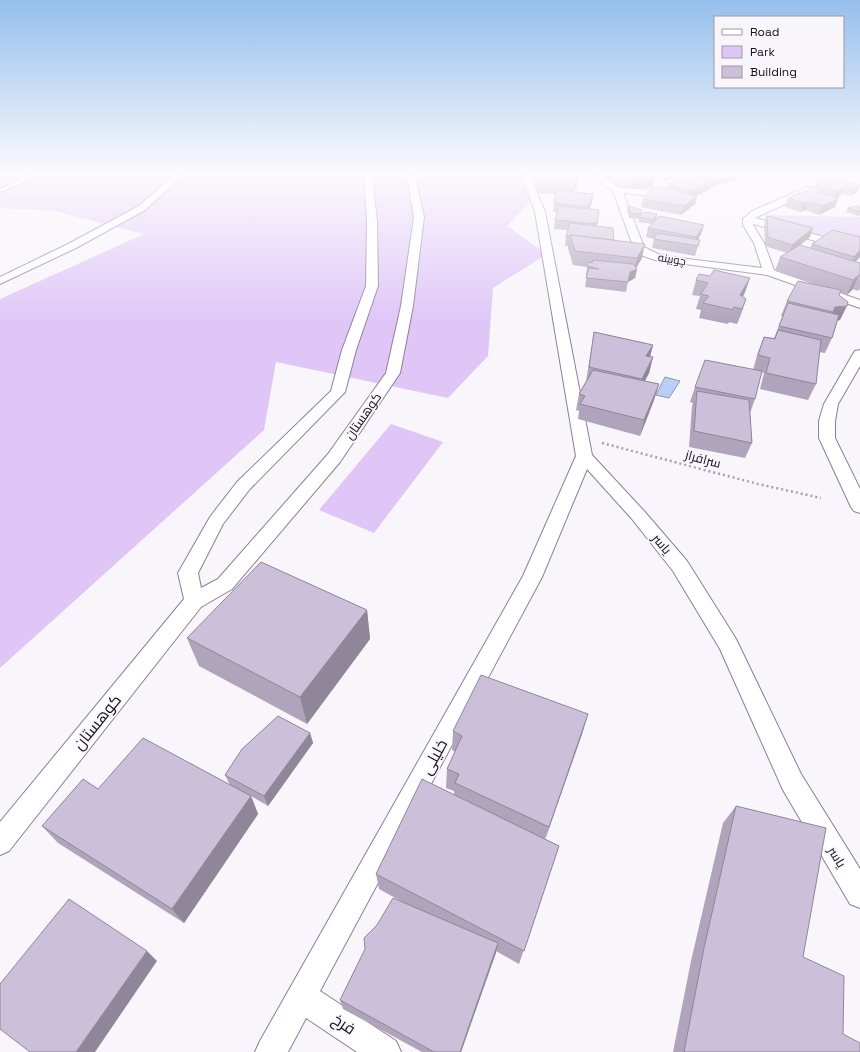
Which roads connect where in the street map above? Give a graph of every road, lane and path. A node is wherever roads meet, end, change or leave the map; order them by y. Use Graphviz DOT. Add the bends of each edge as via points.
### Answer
graph roads {
  1 [pos="111,225"];
  2 [pos="372,225"];
  3 [pos="418,225"];
  4 [pos="542,225"];
  5 [pos="630,225"];
  6 [pos="748,225"];
  7 [pos="770,225"];
  8 [pos="860,250"];
  9 [pos="769,272"];
  10 [pos="0,280"];
  11 [pos="860,304"];
  12 [pos="860,354"];
  13 [pos="582,447"];
  14 [pos="821,498"];
  15 [pos="860,507"];
  16 [pos="194,601"];
  17 [pos="0,842"];
  18 [pos="860,894"];
  19 [pos="302,997"];
  20 [pos="271,1052"];
  21 [pos="385,1052"];
  1 -- 10 [label="street"];
  2 -- 16 [label="street" via="372,286 349,350 338,392 244,486 216,521 188,572"];
  3 -- 16 [label="street, کوهستان" via="407,306 393,373 334,458 225,584"];
  4 -- 13 [label="street"];
  5 -- 9 [label="street, چوبینه" via="639,249 645,253 671,260"];
  6 -- 9 [label="street" via="759,243"];
  7 -- 8 [label="street"];
  9 -- 11 [label="street, چوبینه"];
  12 -- 15 [label="street" via="831,404 827,438"];
  13 -- 14 [label="path, سرافراز"];
  13 -- 18 [label="street, یاسر" via="680,566 729,646 792,782"];
  13 -- 19 [label="street, خلیلی" via="532,577"];
  16 -- 17 [label="street, کوهستان"];
  19 -- 20 [label="street, خلیلی"];
  19 -- 21 [label="street, فرخ"];
}
